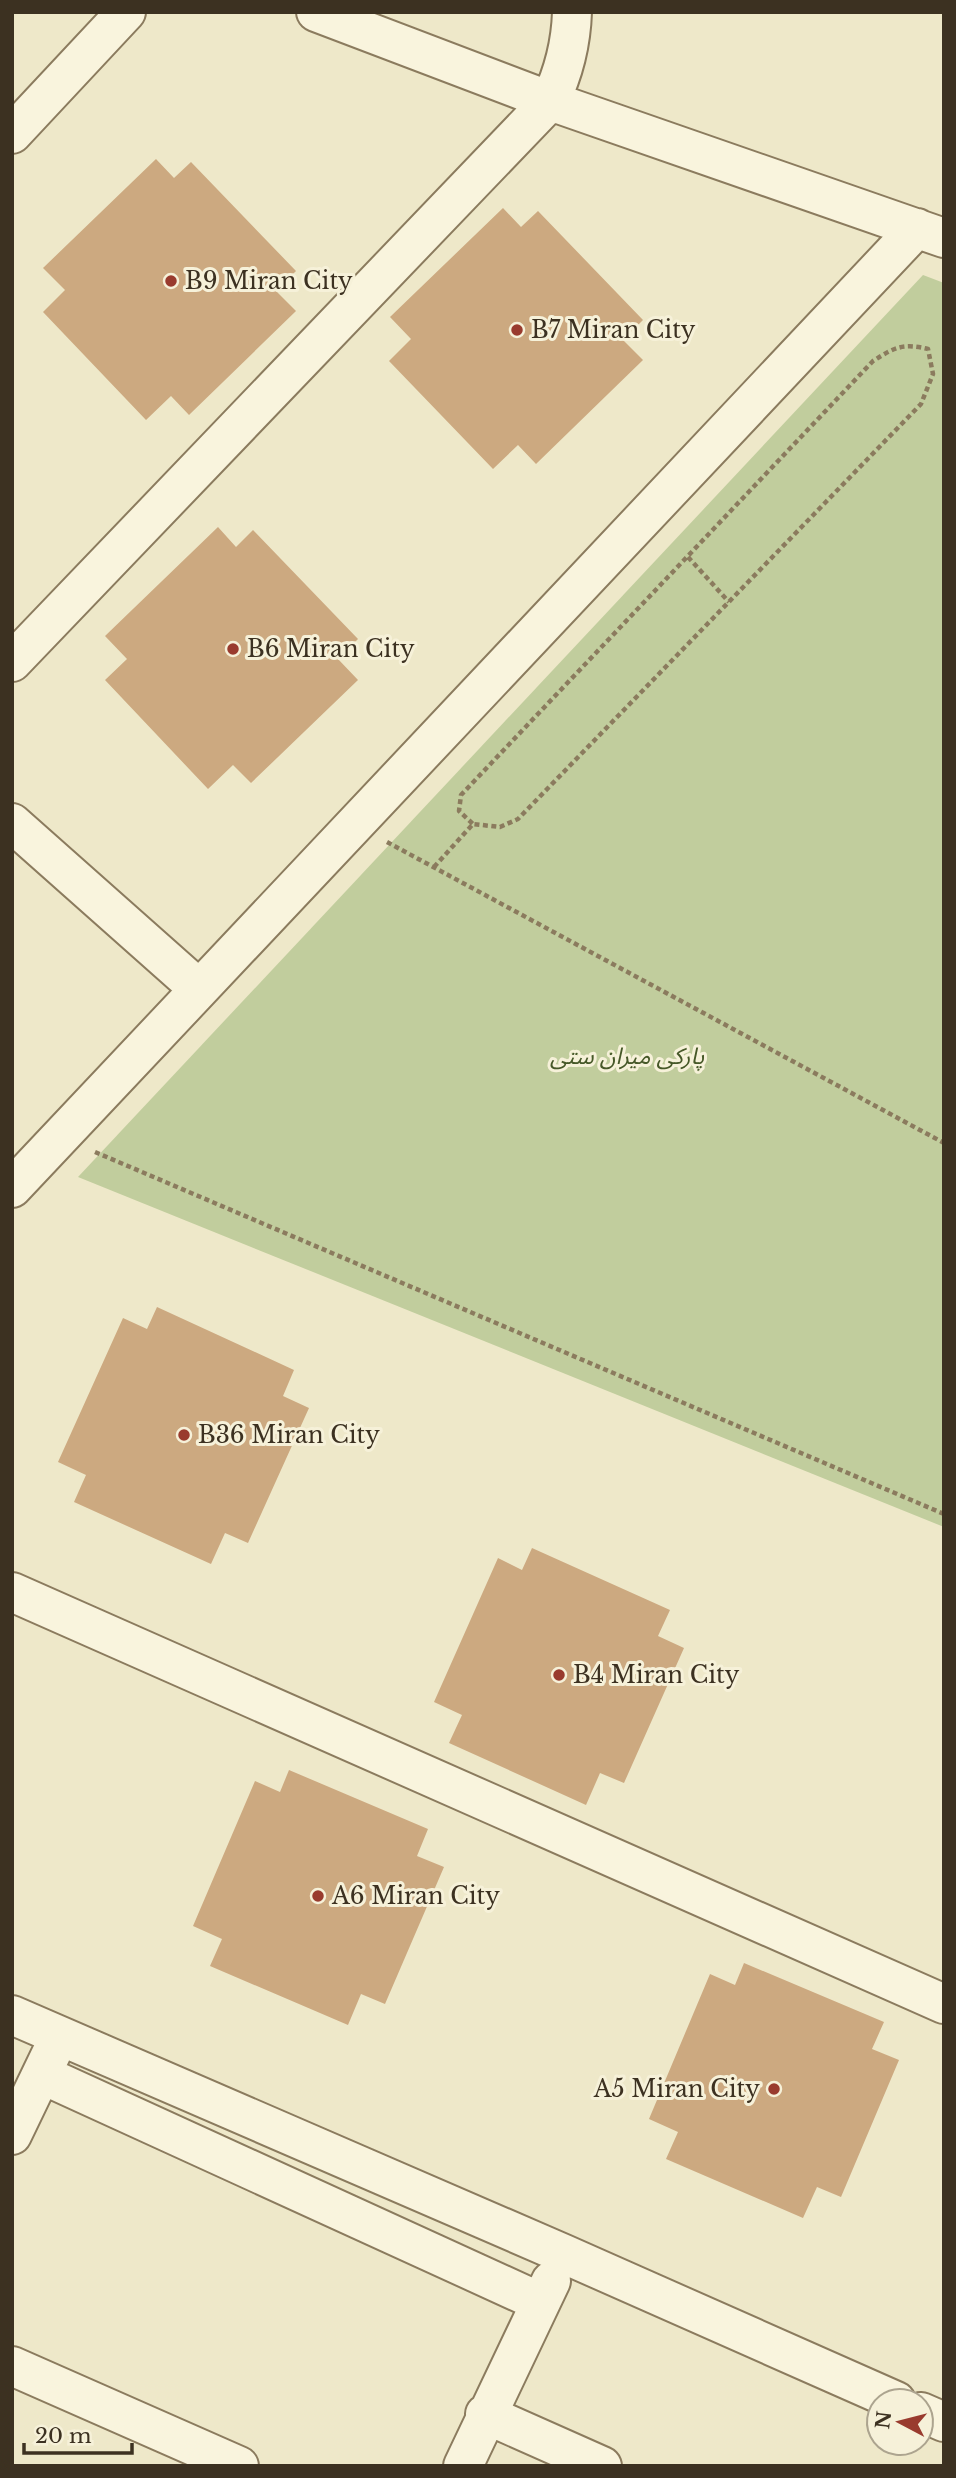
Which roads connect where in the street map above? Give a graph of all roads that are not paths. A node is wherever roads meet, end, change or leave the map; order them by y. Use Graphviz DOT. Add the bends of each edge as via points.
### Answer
graph roads {
  1 [pos="126,12"];
  2 [pos="316,12"];
  3 [pos="572,12"];
  4 [pos="550,101"];
  5 [pos="12,134"];
  6 [pos="930,233"];
  7 [pos="12,662"];
  8 [pos="12,823"];
  9 [pos="200,989"];
  10 [pos="12,1188"];
  11 [pos="12,1592"];
  12 [pos="944,2004"];
  13 [pos="12,2015"];
  14 [pos="59,2037"];
  15 [pos="43,2075"];
  16 [pos="12,2136"];
  17 [pos="564,2254"];
  18 [pos="540,2302"];
  19 [pos="12,2366"];
  20 [pos="865,2387"];
  21 [pos="485,2414"];
  22 [pos="239,2466"];
  23 [pos="463,2466"];
  24 [pos="602,2466"];
  1 -- 5 [label="street"];
  2 -- 4 [label="street"];
  3 -- 4 [label="street" via="567,56"];
  4 -- 6 [label="street"];
  4 -- 7 [label="street"];
  6 -- 9 [label="street"];
  8 -- 9 [label="street"];
  9 -- 10 [label="street"];
  11 -- 12 [label="street"];
  13 -- 14 [label="street"];
  14 -- 15 [label="street"];
  14 -- 17 [label="street"];
  15 -- 16 [label="street"];
  15 -- 18 [label="street"];
  17 -- 18 [label="street"];
  17 -- 20 [label="street"];
  18 -- 21 [label="street"];
  19 -- 22 [label="street"];
  21 -- 23 [label="street"];
  21 -- 24 [label="street"];
}
